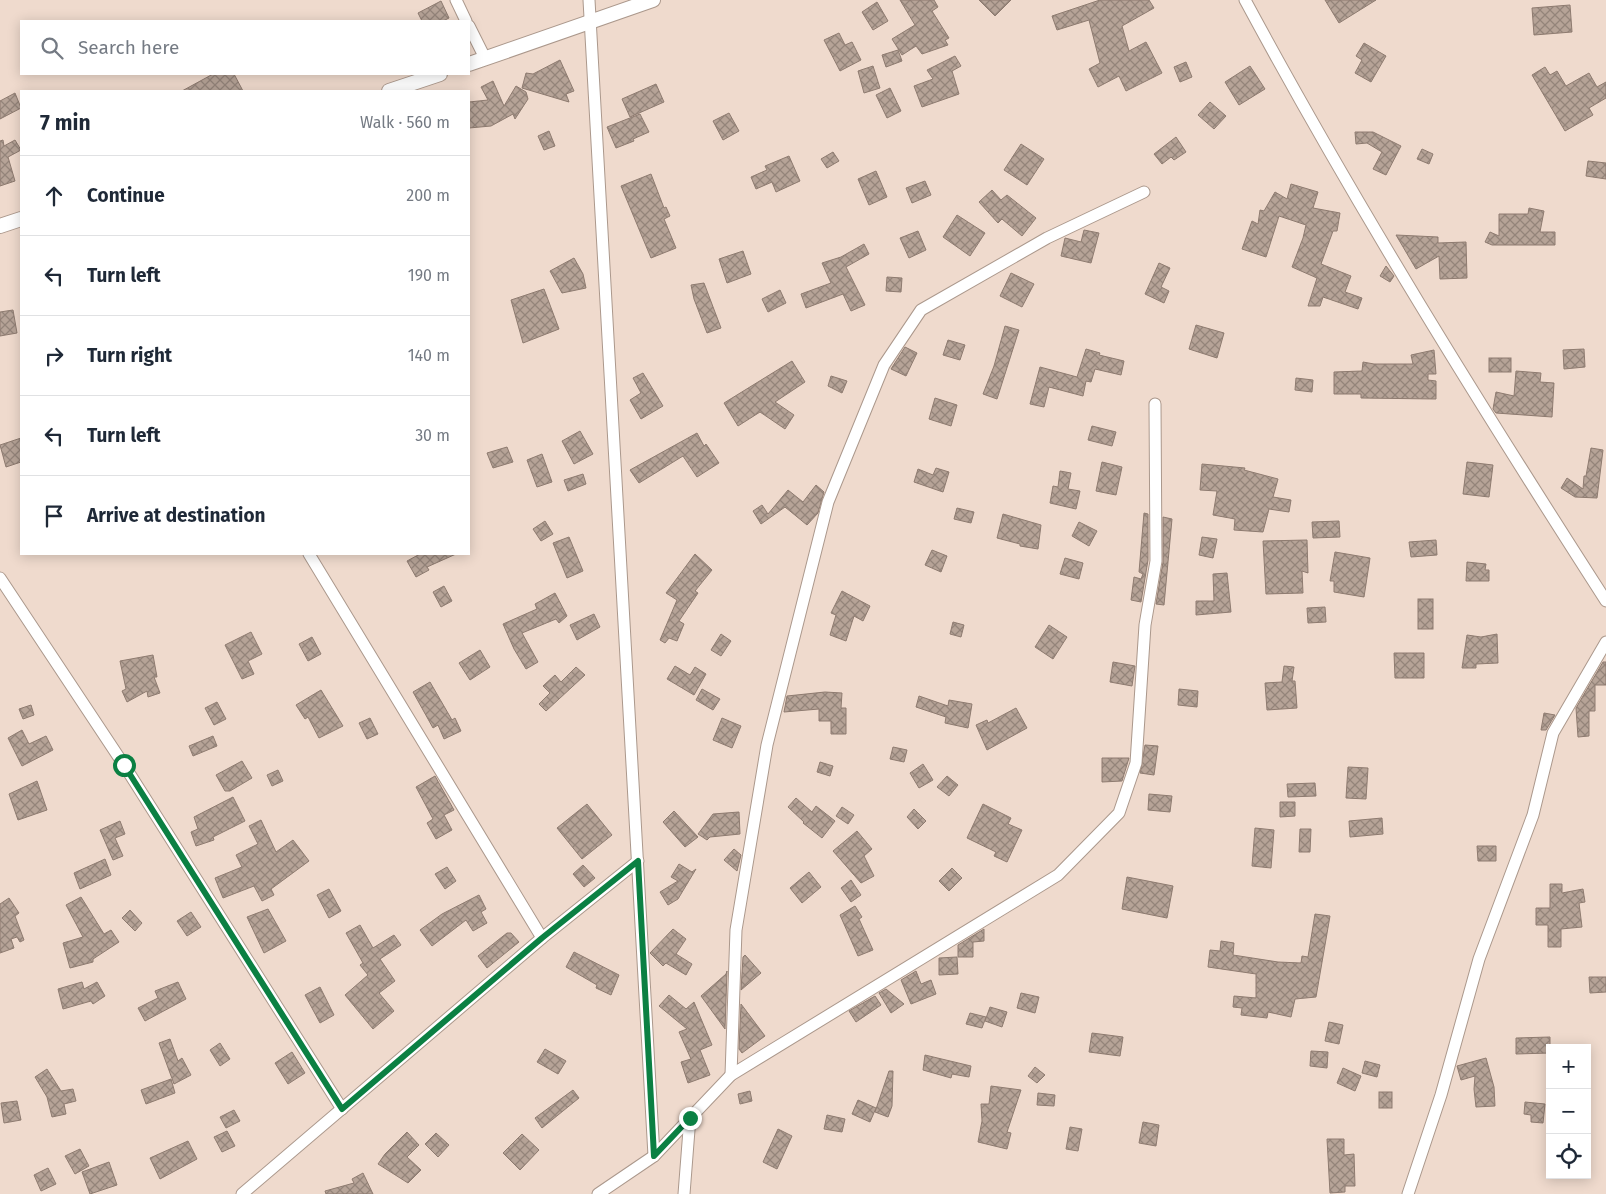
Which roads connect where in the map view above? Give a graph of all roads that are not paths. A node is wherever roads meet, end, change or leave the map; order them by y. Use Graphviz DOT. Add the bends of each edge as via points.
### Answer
graph roads {
  1 [pos="456,0"];
  2 [pos="589,0"];
  3 [pos="653,0"];
  4 [pos="1245,0"];
  5 [pos="466,20"];
  6 [pos="590,22"];
  7 [pos="470,28"];
  8 [pos="484,58"];
  9 [pos="470,64"];
  10 [pos="437,75"];
  11 [pos="392,90"];
  12 [pos="1144,192"];
  13 [pos="20,219"];
  14 [pos="0,226"];
  15 [pos="1155,404"];
  16 [pos="310,555"];
  17 [pos="0,578"];
  18 [pos="1606,602"];
  19 [pos="1606,642"];
  20 [pos="638,861"];
  21 [pos="542,938"];
  22 [pos="731,1075"];
  23 [pos="342,1109"];
  24 [pos="690,1118"];
  25 [pos="654,1156"];
  26 [pos="242,1194"];
  27 [pos="598,1194"];
  28 [pos="684,1194"];
  29 [pos="1408,1194"];
  1 -- 5 [label="street"];
  2 -- 6 [label="street"];
  3 -- 6 [label="street"];
  4 -- 18 [label="street" via="1296,94 1432,325"];
  6 -- 8 [label="street"];
  6 -- 20 [label="street"];
  7 -- 8 [label="street"];
  8 -- 9 [label="street"];
  10 -- 11 [label="street"];
  12 -- 22 [label="street" via="1047,238 921,310 884,365 828,502 767,745 736,930"];
  13 -- 14 [label="street"];
  15 -- 22 [label="street" via="1156,561 1145,625 1136,763 1119,813 1058,875"];
  16 -- 21 [label="street"];
  17 -- 23 [label="street" via="124,765"];
  19 -- 29 [label="street" via="1553,733 1533,815 1479,959 1441,1095"];
  20 -- 21 [label="street"];
  20 -- 25 [label="street"];
  21 -- 23 [label="street"];
  22 -- 24 [label="street"];
  23 -- 26 [label="street"];
  24 -- 25 [label="street"];
  24 -- 28 [label="street"];
  25 -- 27 [label="street"];
}
